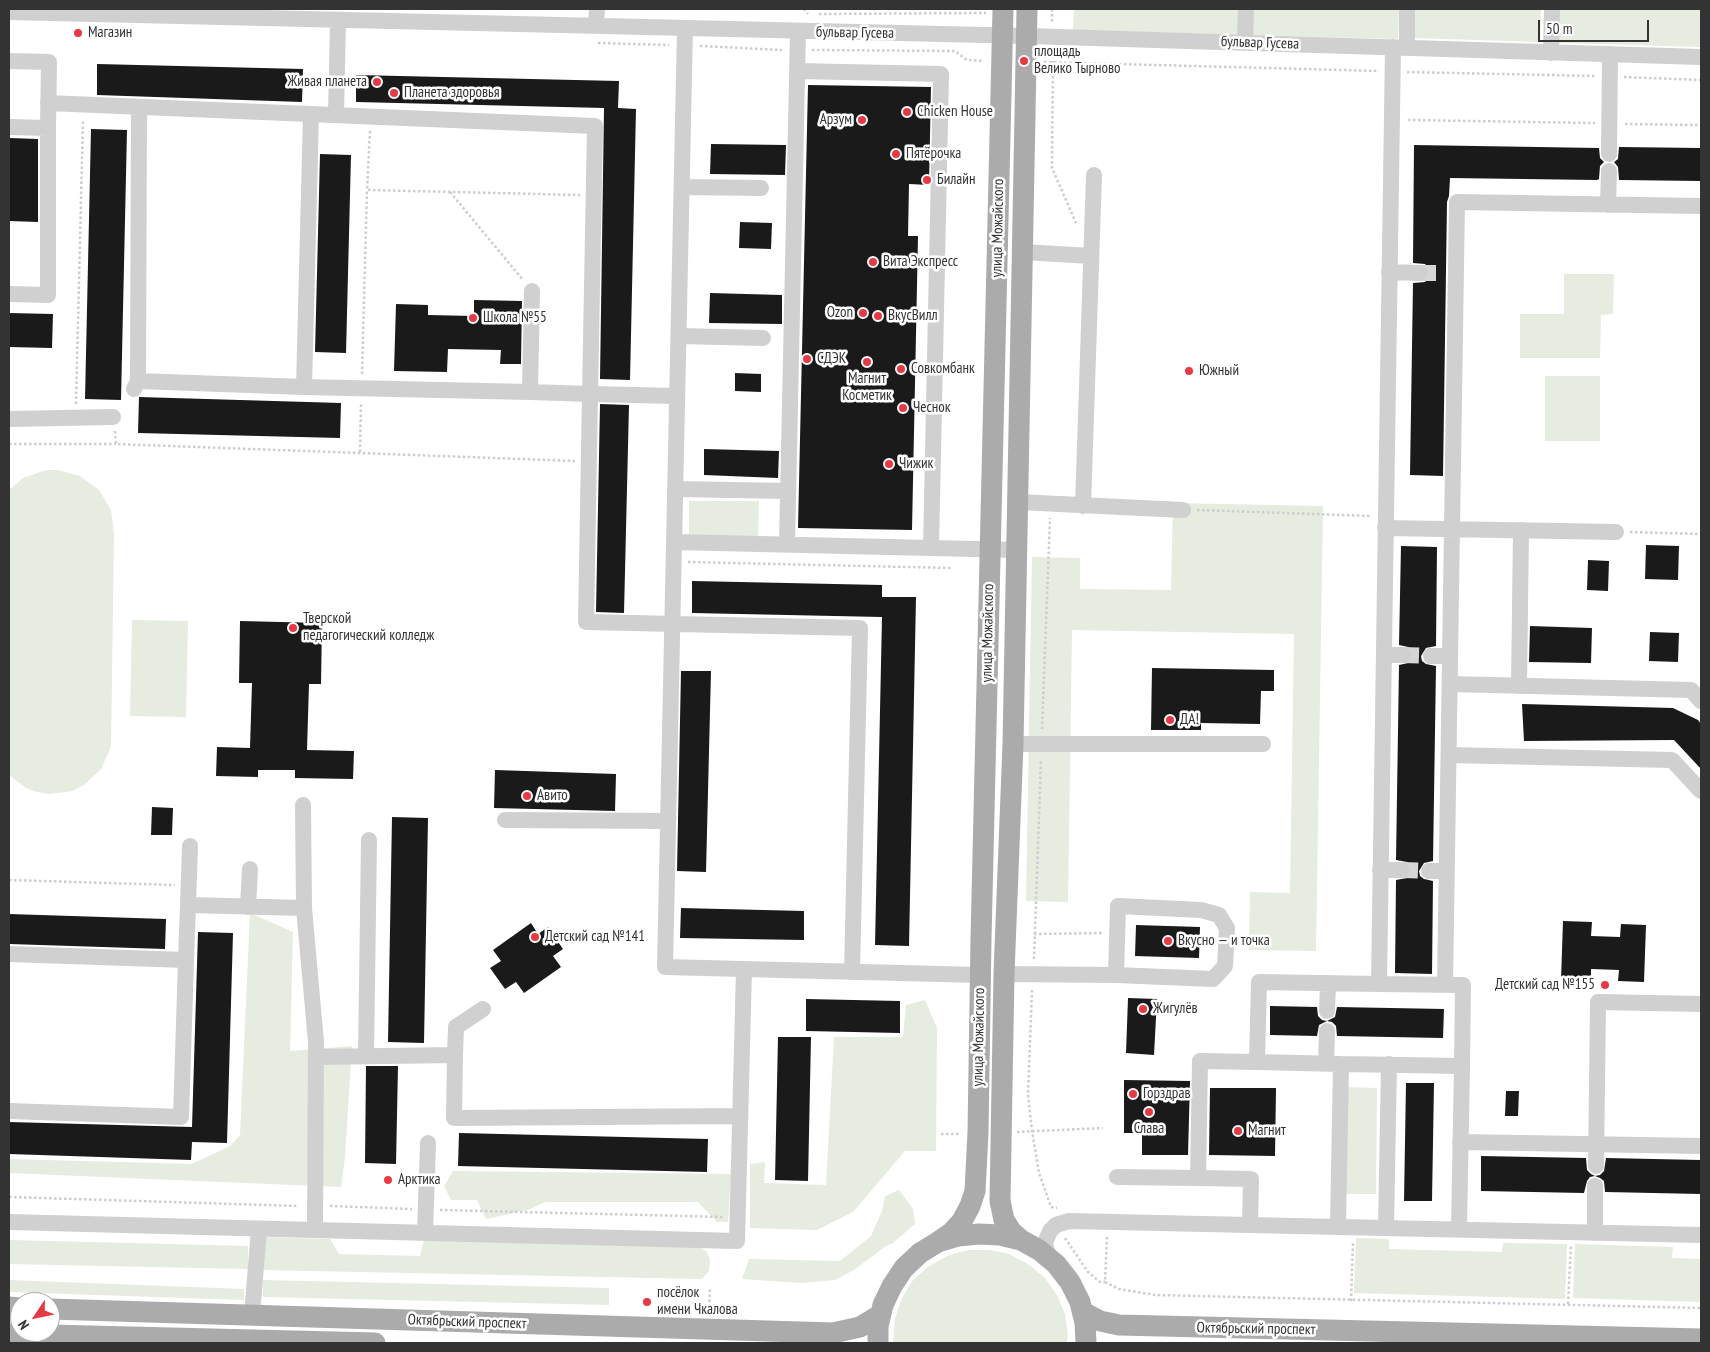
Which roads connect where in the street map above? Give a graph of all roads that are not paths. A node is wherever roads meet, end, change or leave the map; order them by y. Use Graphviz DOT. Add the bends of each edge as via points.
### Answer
graph roads {
  1 [pos="597,9"];
  2 [pos="1003,9"];
  3 [pos="1028,9"];
  4 [pos="1246,9"];
  5 [pos="1407,9"];
  6 [pos="1552,9"];
  7 [pos="9,12"];
  8 [pos="165,12"];
  9 [pos="338,20"];
  10 [pos="596,26"];
  11 [pos="685,28"];
  12 [pos="798,31"];
  13 [pos="1002,36"];
  14 [pos="1027,36"];
  15 [pos="1245,43"];
  16 [pos="1400,48"];
  17 [pos="1552,53"];
  18 [pos="1610,54"];
  19 [pos="1701,57"];
  20 [pos="9,61"];
  21 [pos="797,71"];
  22 [pos="48,103"];
  23 [pos="139,107"];
  24 [pos="312,114"];
  25 [pos="336,115"];
  26 [pos="9,128"];
  27 [pos="48,128"];
  28 [pos="1609,154"];
  29 [pos="1608,171"];
  30 [pos="1094,175"];
  31 [pos="682,187"];
  32 [pos="761,188"];
  33 [pos="1608,205"];
  34 [pos="1701,206"];
  35 [pos="1023,252"];
  36 [pos="1091,256"];
  37 [pos="1389,272"];
  38 [pos="1420,273"];
  39 [pos="532,291"];
  40 [pos="9,294"];
  41 [pos="678,336"];
  42 [pos="762,338"];
  43 [pos="304,387"];
  44 [pos="530,392"];
  45 [pos="590,394"];
  46 [pos="677,396"];
  47 [pos="113,417"];
  48 [pos="9,418"];
  49 [pos="675,489"];
  50 [pos="788,491"];
  51 [pos="1018,502"];
  52 [pos="1083,506"];
  53 [pos="1183,510"];
  54 [pos="1386,522"];
  55 [pos="1452,529"];
  56 [pos="1521,530"];
  57 [pos="1616,532"];
  58 [pos="674,542"];
  59 [pos="787,544"];
  60 [pos="931,548"];
  61 [pos="990,549"];
  62 [pos="1017,550"];
  63 [pos="672,624"];
  64 [pos="1384,655"];
  65 [pos="1403,655"];
  66 [pos="1431,656"];
  67 [pos="1450,656"];
  68 [pos="1450,684"];
  69 [pos="1519,686"];
  70 [pos="1701,701"];
  71 [pos="1013,744"];
  72 [pos="1263,744"];
  73 [pos="1449,755"];
  74 [pos="1701,791"];
  75 [pos="303,805"];
  76 [pos="505,820"];
  77 [pos="668,821"];
  78 [pos="369,840"];
  79 [pos="190,846"];
  80 [pos="250,869"];
  81 [pos="1380,870"];
  82 [pos="1402,870"];
  83 [pos="1429,871"];
  84 [pos="1447,871"];
  85 [pos="188,905"];
  86 [pos="248,907"];
  87 [pos="304,908"];
  88 [pos="9,954"];
  89 [pos="186,960"];
  90 [pos="744,969"];
  91 [pos="852,972"];
  92 [pos="1004,974"];
  93 [pos="980,975"];
  94 [pos="1116,975"];
  95 [pos="1328,983"];
  96 [pos="1379,984"];
  97 [pos="1445,985"];
  98 [pos="1701,1004"];
  99 [pos="483,1010"];
  100 [pos="1327,1011"];
  101 [pos="1327,1031"];
  102 [pos="455,1055"];
  103 [pos="316,1056"];
  104 [pos="366,1056"];
  105 [pos="1258,1062"];
  106 [pos="1334,1063"];
  107 [pos="1389,1064"];
  108 [pos="1462,1066"];
  109 [pos="9,1111"];
  110 [pos="740,1116"];
  111 [pos="428,1142"];
  112 [pos="1460,1142"];
  113 [pos="1596,1144"];
  114 [pos="1701,1146"];
  115 [pos="1596,1166"];
  116 [pos="1117,1177"];
  117 [pos="1198,1178"];
  118 [pos="1595,1186"];
  119 [pos="9,1222"];
  120 [pos="1250,1224"];
  121 [pos="1346,1227"];
  122 [pos="1386,1228"];
  123 [pos="259,1229"];
  124 [pos="1459,1229"];
  125 [pos="315,1230"];
  126 [pos="1595,1232"];
  127 [pos="425,1233"];
  128 [pos="1701,1235"];
  129 [pos="1021,1240"];
  130 [pos="938,1242"];
  131 [pos="1048,1256"];
  132 [pos="60,1309"];
  133 [pos="1083,1312"];
  134 [pos="252,1315"];
  135 [pos="880,1316"];
  136 [pos="9,1334"];
  137 [pos="1701,1339"];
  138 [pos="375,1343"];
  139 [pos="878,1343"];
  140 [pos="1086,1343"];
  1 -- 10 [label="street"];
  2 -- 13 [label="main road, улица Можайского"];
  3 -- 14 [label="main road, улица Можайского"];
  4 -- 15 [label="street"];
  5 -- 16 [label="street"];
  6 -- 17 [label="street"];
  7 -- 8 [label="street, бульвар Гусева"];
  8 -- 9 [label="street, бульвар Гусева"];
  9 -- 10 [label="street, бульвар Гусева"];
  9 -- 25 [label="street"];
  10 -- 11 [label="street, бульвар Гусева"];
  11 -- 12 [label="street, бульвар Гусева"];
  11 -- 31 [label="street"];
  12 -- 13 [label="street, бульвар Гусева"];
  12 -- 21 [label="street"];
  13 -- 14 [label="street, бульвар Гусева"];
  13 -- 61 [label="main road, улица Можайского"];
  14 -- 15 [label="street, бульвар Гусева"];
  14 -- 35 [label="main road, улица Можайского"];
  15 -- 16 [label="street, бульвар Гусева"];
  16 -- 17 [label="street, бульвар Гусева"];
  16 -- 37 [label="street" via="1392,71"];
  17 -- 18 [label="street, бульвар Гусева"];
  18 -- 19 [label="street, бульвар Гусева"];
  18 -- 28 [label="street"];
  20 -- 22 [label="street" via="49,62"];
  21 -- 50 [label="street"];
  21 -- 60 [label="street" via="941,74"];
  22 -- 23 [label="street"];
  22 -- 27 [label="street"];
  23 -- 24 [label="street"];
  23 -- 43 [label="street" via="136,385"];
  24 -- 25 [label="street"];
  24 -- 43 [label="street"];
  25 -- 45 [label="street" via="595,126"];
  26 -- 27 [label="street"];
  27 -- 40 [label="street" via="48,295"];
  29 -- 33 [label="street"];
  30 -- 36 [label="street"];
  31 -- 32 [label="street"];
  31 -- 41 [label="street"];
  33 -- 34 [label="street"];
  33 -- 55 [label="street" via="1457,202 1449,273"];
  35 -- 36 [label="street"];
  35 -- 51 [label="main road, улица Можайского"];
  36 -- 52 [label="street"];
  37 -- 38 [label="street"];
  37 -- 54 [label="street"];
  39 -- 44 [label="street"];
  41 -- 42 [label="street"];
  41 -- 46 [label="street"];
  43 -- 44 [label="street"];
  44 -- 45 [label="street"];
  45 -- 46 [label="street"];
  45 -- 63 [label="street" via="586,622"];
  46 -- 49 [label="street"];
  47 -- 48 [label="street"];
  49 -- 50 [label="street"];
  49 -- 58 [label="street"];
  50 -- 59 [label="street"];
  51 -- 52 [label="street"];
  51 -- 62 [label="main road, улица Можайского"];
  52 -- 53 [label="street"];
  54 -- 55 [label="street"];
  54 -- 64 [label="street"];
  55 -- 56 [label="street"];
  55 -- 67 [label="street"];
  56 -- 57 [label="street"];
  56 -- 69 [label="street"];
  58 -- 59 [label="street"];
  58 -- 63 [label="street"];
  59 -- 60 [label="street"];
  60 -- 61 [label="street"];
  61 -- 62 [label="street"];
  61 -- 93 [label="main road, улица Можайского"];
  62 -- 71 [label="main road, улица Можайского"];
  63 -- 77 [label="street"];
  63 -- 91 [label="street" via="860,628"];
  64 -- 65 [label="street"];
  64 -- 81 [label="street"];
  66 -- 67 [label="street"];
  67 -- 68 [label="street"];
  68 -- 69 [label="street"];
  68 -- 73 [label="street"];
  69 -- 70 [label="street" via="1691,690"];
  71 -- 72 [label="street"];
  71 -- 92 [label="main road, улица Можайского"];
  73 -- 74 [label="street" via="1672,760"];
  73 -- 84 [label="street"];
  75 -- 87 [label="street"];
  76 -- 77 [label="street"];
  77 -- 90 [label="street" via="665,967"];
  78 -- 104 [label="street"];
  79 -- 85 [label="street"];
  80 -- 86 [label="street"];
  81 -- 82 [label="street"];
  81 -- 96 [label="street"];
  83 -- 84 [label="street"];
  84 -- 97 [label="street"];
  85 -- 86 [label="street"];
  85 -- 89 [label="street"];
  86 -- 87 [label="street"];
  87 -- 103 [label="street"];
  88 -- 89 [label="street"];
  89 -- 109 [label="street" via="181,1118"];
  90 -- 91 [label="street"];
  90 -- 110 [label="street"];
  91 -- 93 [label="street"];
  92 -- 94 [label="street"];
  92 -- 129 [label="main road, улица Можайского" via="1000,1207 1008,1226"];
  93 -- 130 [label="main road, улица Можайского" via="975,1191 957,1227"];
  94 -- 94 [label="street" via="1213,979 1225,966 1227,928 1219,915 1202,910 1118,906"];
  95 -- 96 [label="street"];
  95 -- 100 [label="street"];
  95 -- 105 [label="street" via="1259,982"];
  96 -- 97 [label="street"];
  97 -- 108 [label="street" via="1463,985"];
  98 -- 113 [label="street" via="1598,1002"];
  99 -- 102 [label="street" via="456,1027"];
  101 -- 106 [label="street"];
  102 -- 104 [label="street"];
  102 -- 110 [label="street" via="454,1118"];
  103 -- 104 [label="street"];
  103 -- 125 [label="street"];
  105 -- 106 [label="street"];
  105 -- 117 [label="street" via="1200,1061"];
  106 -- 107 [label="street"];
  106 -- 121 [label="street"];
  107 -- 108 [label="street"];
  107 -- 122 [label="street"];
  108 -- 112 [label="street"];
  110 -- 127 [label="street" via="738,1241"];
  111 -- 127 [label="street"];
  112 -- 113 [label="street"];
  112 -- 124 [label="street"];
  113 -- 114 [label="street"];
  113 -- 115 [label="street"];
  116 -- 117 [label="street"];
  117 -- 120 [label="street" via="1251,1179"];
  118 -- 126 [label="street"];
  119 -- 123 [label="street"];
  120 -- 121 [label="street"];
  120 -- 131 [label="street" via="1069,1221 1058,1216 1046,1239"];
  121 -- 122 [label="street"];
  122 -- 124 [label="street"];
  123 -- 125 [label="street"];
  123 -- 134 [label="street"];
  124 -- 126 [label="street"];
  125 -- 127 [label="street"];
  126 -- 128 [label="street"];
  129 -- 130 [label="main road" via="979,1234"];
  129 -- 131 [label="main road"];
  130 -- 135 [label="main road, улица Можайского" via="912,1260 898,1277"];
  131 -- 133 [label="main road" via="1070,1282"];
  132 -- 134 [label="main road, Октябрьский проспект"];
  133 -- 137 [label="main road, Октябрьский проспект" via="1100,1321 1119,1325"];
  133 -- 140 [label="main road"];
  134 -- 135 [label="main road, Октябрьский проспект" via="833,1333 860,1327"];
  135 -- 139 [label="main road, улица Можайского"];
  136 -- 138 [label="main road"];
}
